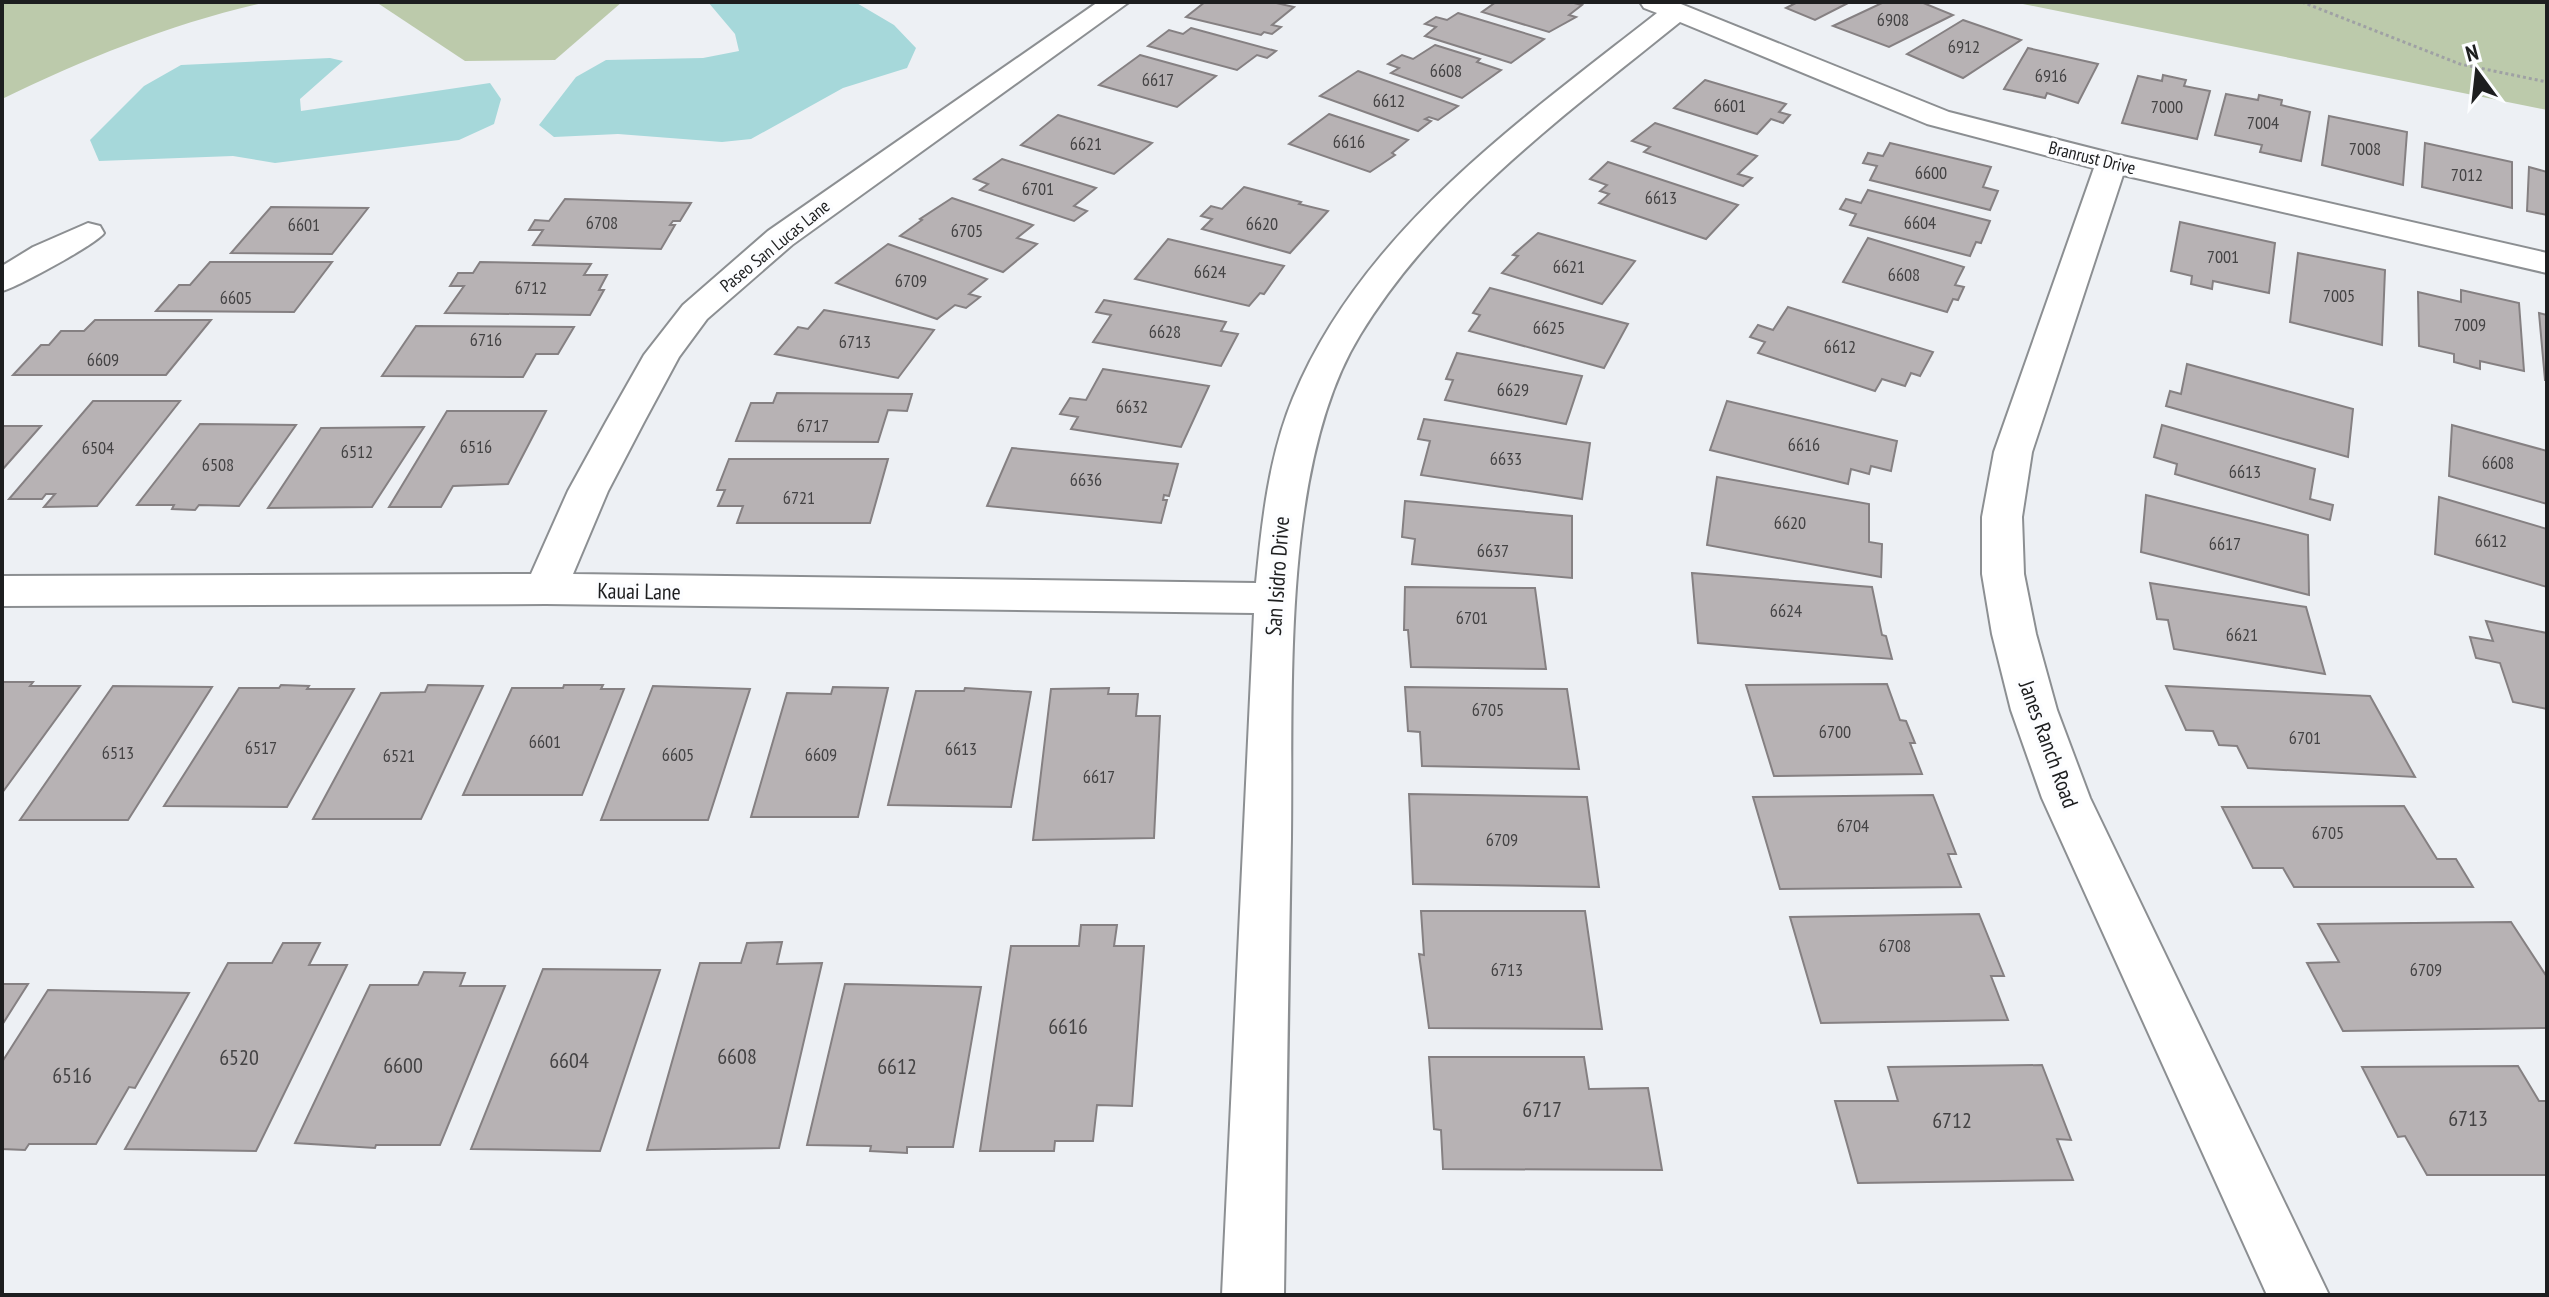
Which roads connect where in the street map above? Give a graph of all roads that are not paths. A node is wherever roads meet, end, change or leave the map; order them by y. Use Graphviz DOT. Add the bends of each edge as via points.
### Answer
graph roads {
  1 [pos="1116,2"];
  2 [pos="1664,7"];
  3 [pos="2111,163"];
  4 [pos="88,233"];
  5 [pos="2547,263"];
  6 [pos="2,281"];
  7 [pos="546,589"];
  8 [pos="2,591"];
  9 [pos="1276,598"];
  10 [pos="1253,1295"];
  11 [pos="2298,1295"];
  1 -- 7 [label="street, Paseo San Lucas Lane" via="780,238 695,312 662,355 625,422"];
  2 -- 3 [label="street, Branrust Drive" via="1938,118"];
  2 -- 9 [label="street, San Isidro Drive" via="1579,90 1428,222 1340,339 1304,414 1283,502"];
  3 -- 5 [label="street, Branrust Drive"];
  3 -- 11 [label="street, Janes Ranch Road" via="2013,452 2002,517 2003,574 2034,710 2066,798"];
  4 -- 6 [label="street"];
  7 -- 8 [label="street, Kauai Lane"];
  7 -- 9 [label="street, Kauai Lane"];
  9 -- 10 [label="street, San Isidro Drive"];
}
